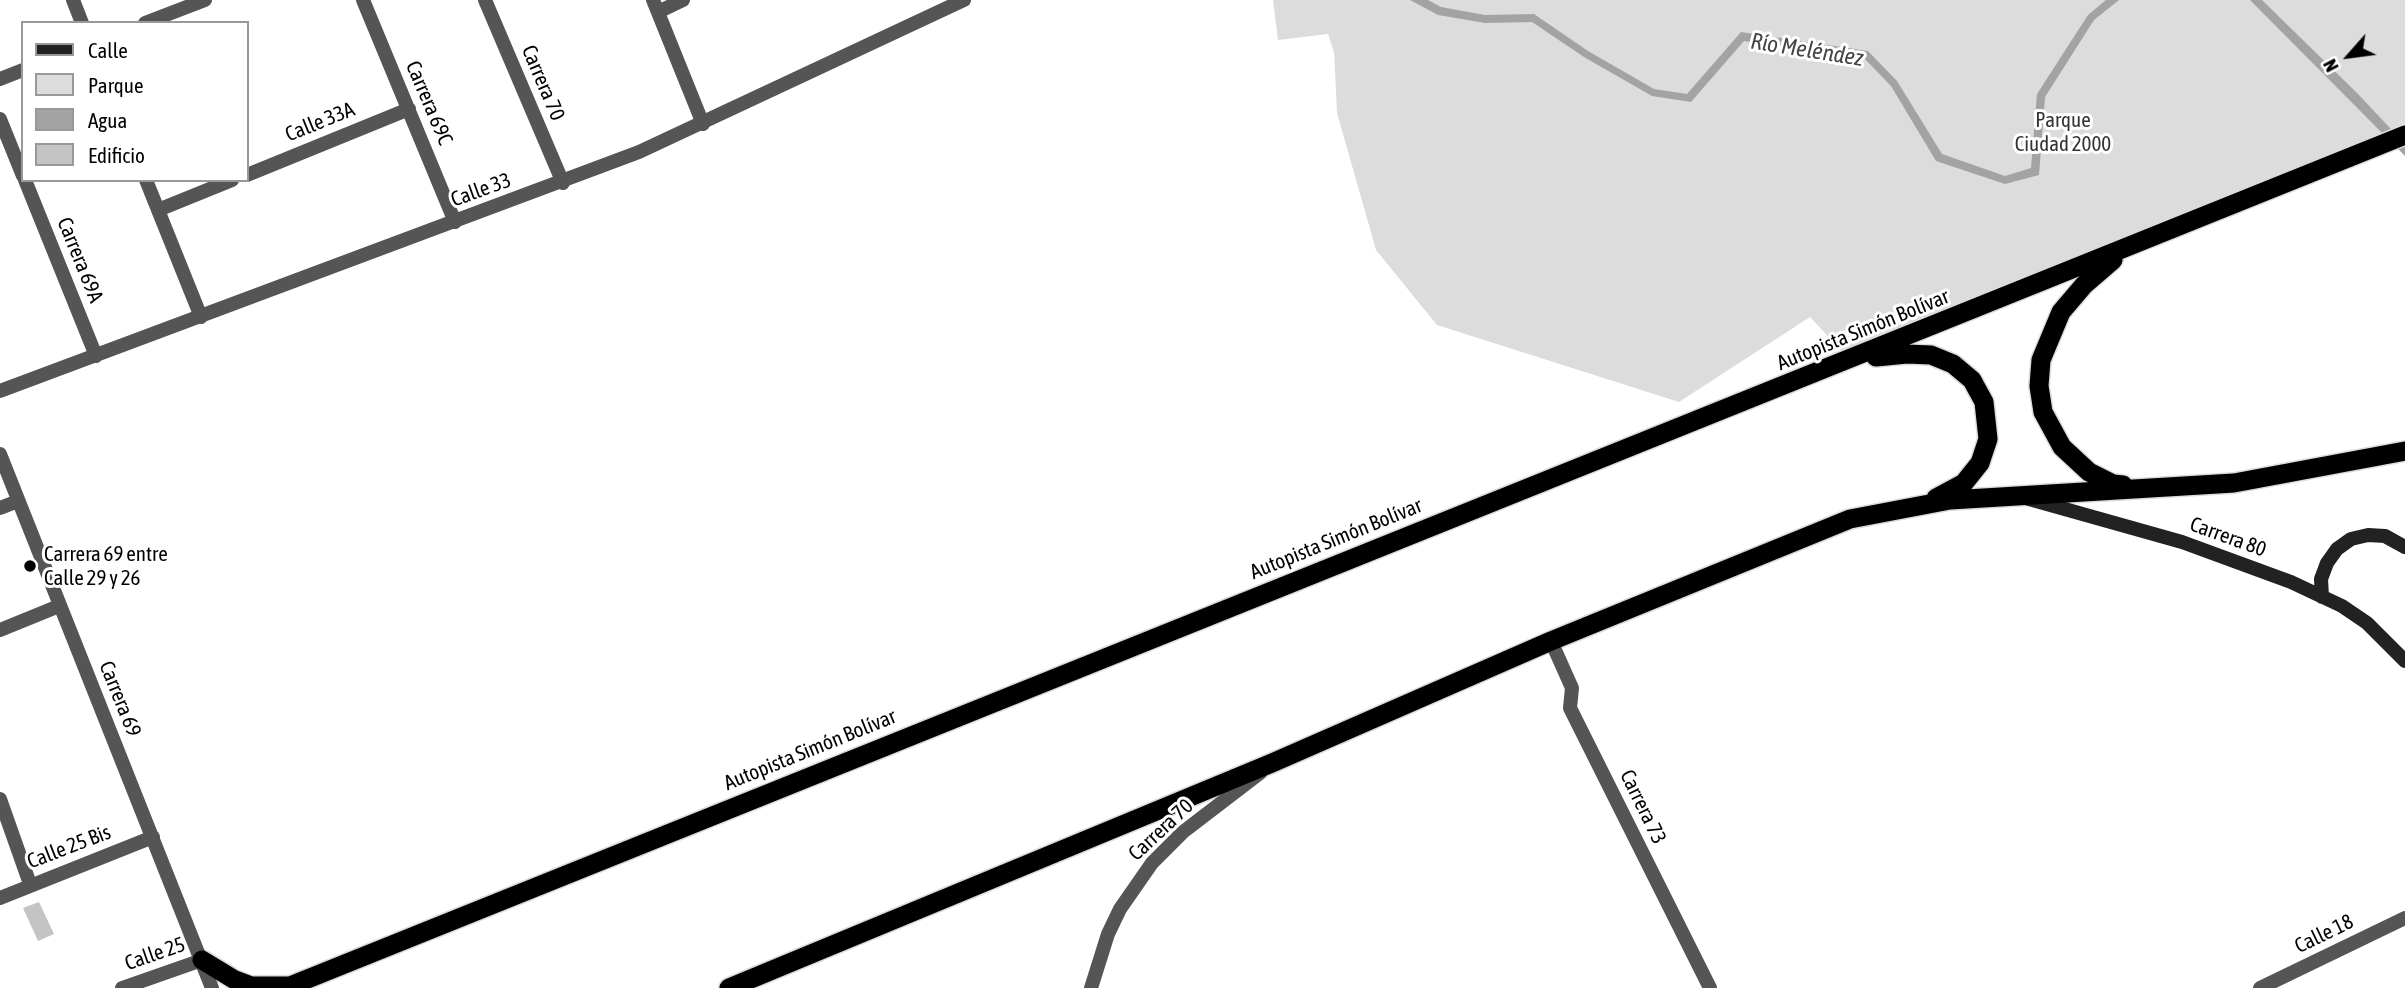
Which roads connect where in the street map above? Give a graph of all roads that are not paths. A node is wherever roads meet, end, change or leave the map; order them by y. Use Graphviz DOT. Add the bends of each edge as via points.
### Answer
graph roads {
  1 [pos="73,0"];
  2 [pos="205,0"];
  3 [pos="363,0"];
  4 [pos="485,0"];
  5 [pos="683,0"];
  6 [pos="964,0"];
  7 [pos="655,6"];
  8 [pos="81,21"];
  9 [pos="150,21"];
  10 [pos="21,71"];
  11 [pos="0,79"];
  12 [pos="409,109"];
  13 [pos="0,120"];
  14 [pos="703,124"];
  15 [pos="2405,135"];
  16 [pos="21,171"];
  17 [pos="248,174"];
  18 [pos="26,182"];
  19 [pos="147,182"];
  20 [pos="227,182"];
  21 [pos="563,183"];
  22 [pos="158,210"];
  23 [pos="455,222"];
  24 [pos="2127,248"];
  25 [pos="201,317"];
  26 [pos="96,356"];
  27 [pos="1850,360"];
  28 [pos="0,391"];
  29 [pos="2405,451"];
  30 [pos="0,454"];
  31 [pos="2159,488"];
  32 [pos="2016,496"];
  33 [pos="19,501"];
  34 [pos="0,508"];
  35 [pos="1877,513"];
  36 [pos="2405,547"];
  37 [pos="2322,597"];
  38 [pos="59,606"];
  39 [pos="0,630"];
  40 [pos="1551,641"];
  41 [pos="2405,660"];
  42 [pos="1272,763"];
  43 [pos="0,799"];
  44 [pos="153,836"];
  45 [pos="30,884"];
  46 [pos="0,898"];
  47 [pos="2405,918"];
  48 [pos="202,960"];
  49 [pos="341,964"];
  50 [pos="287,987"];
  51 [pos="122,988"];
  52 [pos="212,988"];
  53 [pos="318,988"];
  54 [pos="729,988"];
  55 [pos="1091,988"];
  56 [pos="1710,988"];
  57 [pos="2260,988"];
  1 -- 8 [label="street"];
  2 -- 9 [label="street"];
  3 -- 12 [label="street, Carrera 69C"];
  4 -- 21 [label="street, Carrera 70"];
  5 -- 7 [label="street"];
  6 -- 14 [label="street, Calle 33"];
  7 -- 14 [label="street"];
  10 -- 11 [label="street"];
  12 -- 17 [label="street, Calle 33A"];
  12 -- 23 [label="street, Carrera 69C"];
  13 -- 16 [label="street, Carrera 69A"];
  14 -- 21 [label="street, Calle 33"];
  15 -- 24 [label="highway, Autopista Simón Bolívar"];
  18 -- 26 [label="street, Carrera 69A"];
  19 -- 22 [label="street"];
  20 -- 22 [label="street"];
  21 -- 23 [label="street, Calle 33"];
  22 -- 25 [label="street"];
  23 -- 25 [label="street, Calle 33"];
  24 -- 27 [label="highway, Autopista Simón Bolívar"];
  24 -- 31 [label="highway" via="2084,285 2054,324 2041,360 2040,400 2052,434 2081,466 2113,484"];
  25 -- 26 [label="street, Calle 33"];
  26 -- 28 [label="street, Calle 33"];
  27 -- 35 [label="highway" via="1931,355 1953,364 1972,380 1987,414 1985,452 1964,483 1942,496"];
  27 -- 49 [label="highway, Autopista Simón Bolívar"];
  29 -- 31 [label="highway" via="2282,476"];
  30 -- 33 [label="street, Carrera 69"];
  31 -- 32 [label="highway"];
  32 -- 35 [label="highway" via="1950,500"];
  32 -- 37 [label="main road, Carrera 80" via="2182,542"];
  33 -- 34 [label="street"];
  33 -- 38 [label="street, Carrera 69"];
  35 -- 40 [label="highway" via="1850,519"];
  36 -- 37 [label="main road" via="2385,536 2351,539 2327,563 2321,579"];
  37 -- 41 [label="main road, Carrera 80" via="2367,623"];
  38 -- 39 [label="street"];
  38 -- 44 [label="street, Carrera 69"];
  40 -- 42 [label="highway"];
  40 -- 56 [label="street, Carrera 73" via="1572,688 1570,708"];
  42 -- 54 [label="highway"];
  42 -- 55 [label="street, Carrera 70" via="1183,832 1152,863 1120,909"];
  43 -- 45 [label="street"];
  44 -- 45 [label="street, Calle 25 Bis"];
  44 -- 48 [label="street, Carrera 69"];
  45 -- 46 [label="street, Calle 25 Bis"];
  47 -- 57 [label="street, Calle 18"];
  48 -- 50 [label="highway" via="251,986"];
  48 -- 51 [label="street, Calle 25"];
  48 -- 52 [label="street, Carrera 69"];
  49 -- 50 [label="highway, Autopista Simón Bolívar"];
  49 -- 53 [label="highway"];
}
